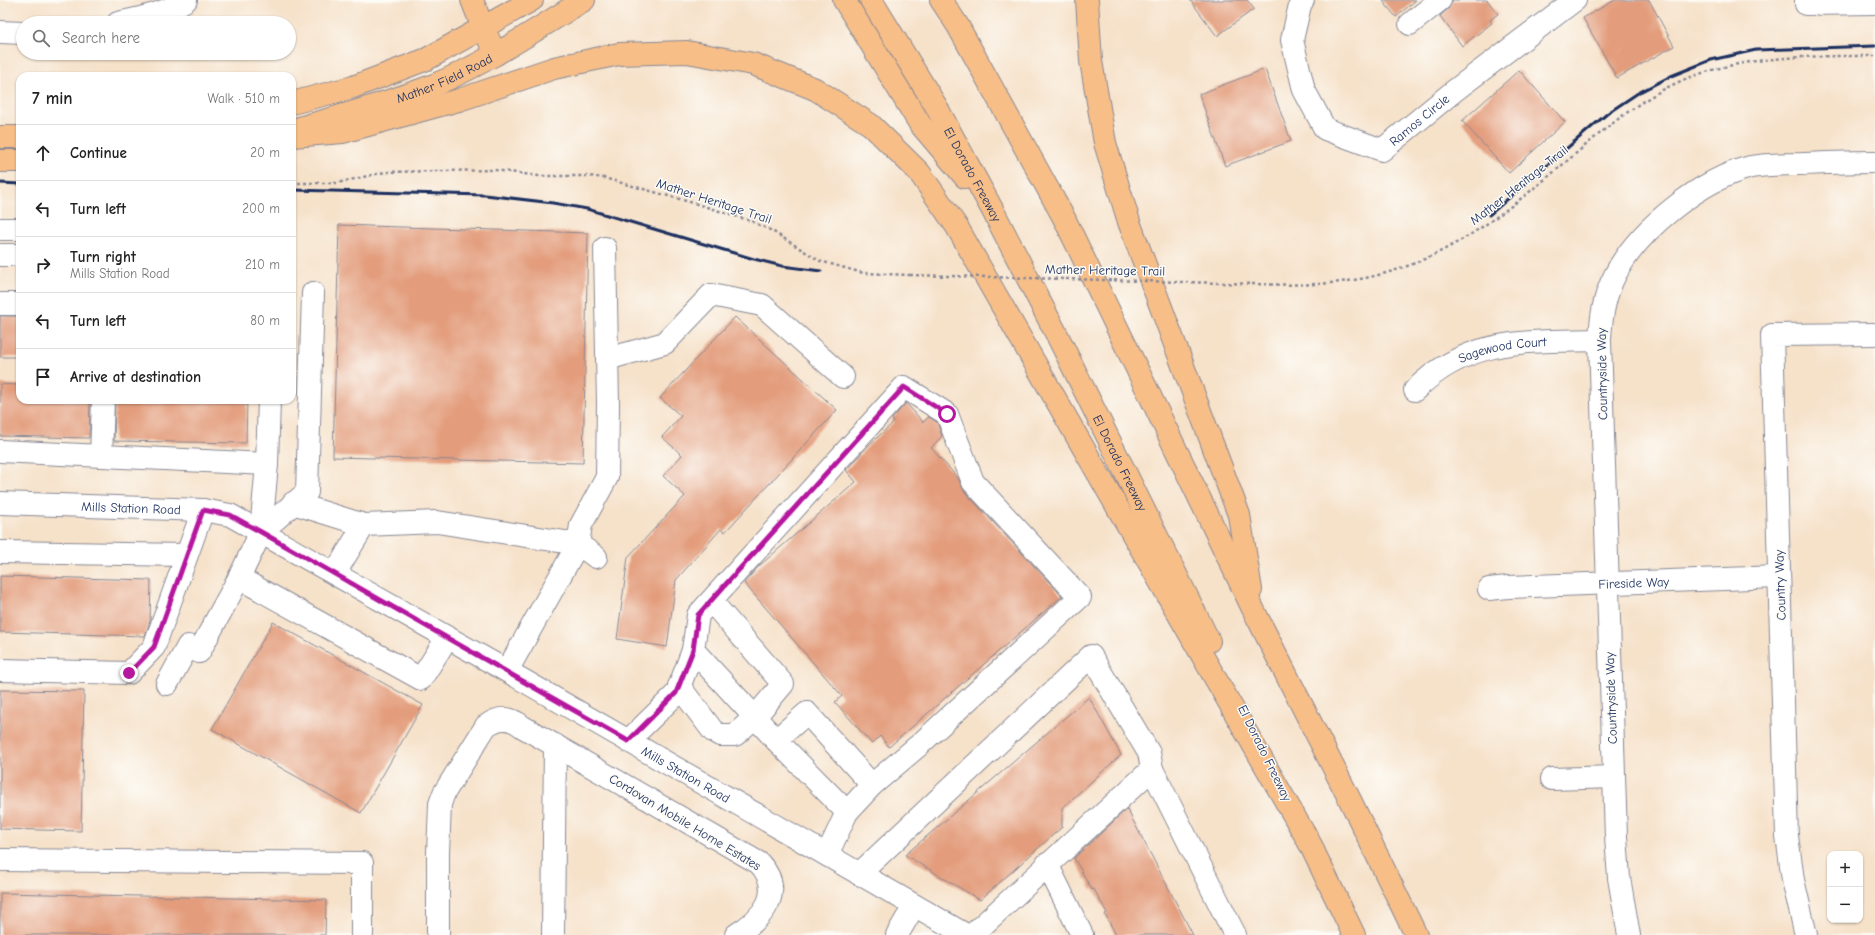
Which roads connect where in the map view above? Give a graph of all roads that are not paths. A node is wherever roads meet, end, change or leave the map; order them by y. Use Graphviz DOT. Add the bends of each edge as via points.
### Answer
graph roads {
  1 [pos="186,0"];
  2 [pos="472,0"];
  3 [pos="532,0"];
  4 [pos="584,0"];
  5 [pos="844,0"];
  6 [pos="871,0"];
  7 [pos="941,0"];
  8 [pos="1087,0"];
  9 [pos="1303,0"];
  10 [pos="1440,0"];
  11 [pos="1575,0"];
  12 [pos="1806,0"];
  13 [pos="1875,3"];
  14 [pos="142,8"];
  15 [pos="129,16"];
  16 [pos="1410,24"];
  17 [pos="483,28"];
  18 [pos="0,32"];
  19 [pos="16,33"];
  20 [pos="496,54"];
  21 [pos="296,103"];
  22 [pos="296,129"];
  23 [pos="296,136"];
  24 [pos="0,137"];
  25 [pos="16,137"];
  26 [pos="0,149"];
  27 [pos="16,149"];
  28 [pos="0,161"];
  29 [pos="16,161"];
  30 [pos="1875,162"];
  31 [pos="992,209"];
  32 [pos="0,229"];
  33 [pos="16,229"];
  34 [pos="605,248"];
  35 [pos="0,255"];
  36 [pos="16,255"];
  37 [pos="313,294"];
  38 [pos="0,304"];
  39 [pos="16,304"];
  40 [pos="1875,334"];
  41 [pos="1600,340"];
  42 [pos="608,359"];
  43 [pos="843,377"];
  44 [pos="1415,390"];
  45 [pos="103,404"];
  46 [pos="269,404"];
  47 [pos="0,451"];
  48 [pos="101,456"];
  49 [pos="267,464"];
  50 [pos="293,503"];
  51 [pos="0,504"];
  52 [pos="203,510"];
  53 [pos="364,525"];
  54 [pos="261,532"];
  55 [pos="578,544"];
  56 [pos="0,552"];
  57 [pos="186,555"];
  58 [pos="596,557"];
  59 [pos="335,573"];
  60 [pos="1779,577"];
  61 [pos="239,578"];
  62 [pos="1608,583"];
  63 [pos="1489,589"];
  64 [pos="711,601"];
  65 [pos="1255,612"];
  66 [pos="447,638"];
  67 [pos="693,650"];
  68 [pos="0,670"];
  69 [pos="507,671"];
  70 [pos="167,684"];
  71 [pos="679,686"];
  72 [pos="755,717"];
  73 [pos="776,740"];
  74 [pos="628,741"];
  75 [pos="555,745"];
  76 [pos="1152,769"];
  77 [pos="1614,777"];
  78 [pos="1552,779"];
  79 [pos="872,785"];
  80 [pos="847,812"];
  81 [pos="1313,849"];
  82 [pos="827,855"];
  83 [pos="0,860"];
  84 [pos="1047,864"];
  85 [pos="859,874"];
  86 [pos="914,906"];
  87 [pos="362,935"];
  88 [pos="438,935"];
  89 [pos="553,935"];
  90 [pos="736,935"];
  91 [pos="897,935"];
  92 [pos="966,935"];
  93 [pos="972,935"];
  94 [pos="1082,935"];
  95 [pos="1235,935"];
  96 [pos="1354,935"];
  97 [pos="1416,935"];
  98 [pos="1629,935"];
  99 [pos="1806,935"];
  1 -- 14 [label="street" via="176,6"];
  2 -- 17 [label="main road"];
  3 -- 17 [label="main road, Mather Field Road"];
  4 -- 20 [label="main road, Mather Field Road"];
  5 -- 31 [label="main road" via="920,124"];
  6 -- 31 [label="main road, El Dorado Freeway" via="936,106"];
  7 -- 65 [label="main road" via="958,26 1064,218"];
  8 -- 65 [label="main road" via="1091,61 1105,142 1129,222 1239,516"];
  9 -- 11 [label="street, Ramos Circle" via="1292,40 1304,90 1326,129 1382,150 1454,91"];
  10 -- 16 [label="street"];
  12 -- 13 [label="street" via="1806,4"];
  14 -- 15 [label="street"];
  17 -- 20 [label="main road"];
  17 -- 21 [label="main road, Mather Field Road" via="427,58 353,87"];
  18 -- 19 [label="street"];
  20 -- 22 [label="main road, Mather Field Road" via="434,85"];
  23 -- 81 [label="main road" via="343,132 459,100 554,68 619,54 687,52 753,64 815,89 871,125 919,172 957,228"];
  24 -- 25 [label="main road"];
  26 -- 27 [label="main road"];
  28 -- 29 [label="main road"];
  30 -- 41 [label="street, Countryside Way" via="1764,165 1735,171 1703,187 1647,233 1623,261 1608,290"];
  31 -- 81 [label="main road, El Dorado Freeway"];
  32 -- 33 [label="street"];
  34 -- 42 [label="street"];
  35 -- 36 [label="street"];
  37 -- 50 [label="street" via="307,492"];
  38 -- 39 [label="street"];
  40 -- 60 [label="street, Country Way" via="1772,335"];
  41 -- 44 [label="street, Sagewood Court" via="1521,343 1488,348 1441,367"];
  41 -- 62 [label="street, Countryside Way"];
  42 -- 43 [label="street" via="664,343 711,295 762,305"];
  42 -- 55 [label="street" via="607,477 581,526"];
  45 -- 48 [label="street"];
  46 -- 49 [label="street"];
  47 -- 48 [label="street"];
  48 -- 49 [label="street"];
  49 -- 54 [label="street"];
  50 -- 53 [label="street"];
  50 -- 54 [label="street"];
  51 -- 52 [label="street, Mills Station Road"];
  52 -- 54 [label="street, Mills Station Road" via="230,515"];
  52 -- 57 [label="street"];
  53 -- 55 [label="street" via="437,522"];
  53 -- 59 [label="street"];
  54 -- 59 [label="street, Mills Station Road"];
  54 -- 61 [label="street"];
  55 -- 58 [label="street"];
  55 -- 69 [label="street"];
  56 -- 57 [label="street"];
  57 -- 68 [label="street" via="154,647 129,673"];
  59 -- 66 [label="street, Mills Station Road"];
  60 -- 62 [label="street, Fireside Way"];
  60 -- 99 [label="street, Country Way" via="1787,836 1792,880"];
  61 -- 66 [label="street" via="421,679"];
  61 -- 70 [label="street" via="199,652 188,646"];
  62 -- 63 [label="street, Fireside Way"];
  62 -- 77 [label="street, Countryside Way"];
  64 -- 67 [label="street" via="698,615"];
  64 -- 72 [label="street" via="783,684"];
  64 -- 79 [label="street" via="904,387 947,414 973,482 1080,597"];
  65 -- 97 [label="main road"];
  66 -- 69 [label="street, Mills Station Road"];
  67 -- 71 [label="street"];
  67 -- 72 [label="street"];
  69 -- 74 [label="street, Mills Station Road"];
  71 -- 72 [label="street" via="712,731 720,735 735,735"];
  71 -- 74 [label="street" via="676,693"];
  72 -- 73 [label="street"];
  73 -- 79 [label="street" via="807,713"];
  73 -- 80 [label="street"];
  74 -- 82 [label="street, Mills Station Road"];
  75 -- 88 [label="street, Cordovan Mobile Home Estates" via="516,722 500,718 492,721 486,726 444,793 440,804"];
  75 -- 89 [label="street"];
  75 -- 90 [label="street, Cordovan Mobile Home Estates" via="759,863 766,870 770,880 770,900 750,925"];
  76 -- 84 [label="street"];
  76 -- 85 [label="street" via="1149,753 1091,656"];
  76 -- 95 [label="street"];
  77 -- 78 [label="street"];
  77 -- 98 [label="street, Countryside Way" via="1619,878"];
  79 -- 80 [label="street"];
  80 -- 82 [label="street"];
  81 -- 96 [label="main road, El Dorado Freeway"];
  82 -- 85 [label="street, Mills Station Road"];
  83 -- 87 [label="street" via="362,863"];
  84 -- 93 [label="street"];
  84 -- 94 [label="street"];
  85 -- 86 [label="street, Mills Station Road"];
  86 -- 91 [label="street"];
  86 -- 92 [label="street, Mills Station Road"];
}
